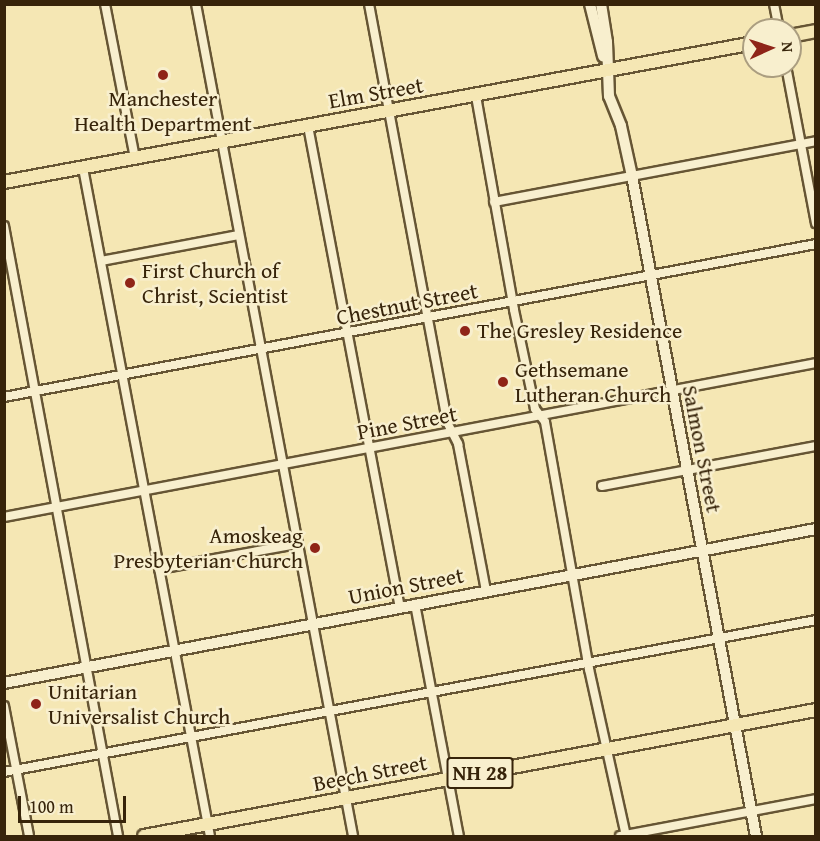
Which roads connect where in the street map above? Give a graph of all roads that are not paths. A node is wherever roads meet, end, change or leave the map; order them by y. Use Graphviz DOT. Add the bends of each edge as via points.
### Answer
graph roads {
  1 [pos="105,4"];
  2 [pos="196,4"];
  3 [pos="369,4"];
  4 [pos="590,4"];
  5 [pos="601,4"];
  6 [pos="742,45"];
  7 [pos="608,70"];
  8 [pos="788,78"];
  9 [pos="476,96"];
  10 [pos="389,111"];
  11 [pos="308,126"];
  12 [pos="816,141"];
  13 [pos="221,142"];
  14 [pos="801,143"];
  15 [pos="135,158"];
  16 [pos="83,168"];
  17 [pos="632,176"];
  18 [pos="4,182"];
  19 [pos="494,202"];
  20 [pos="816,223"];
  21 [pos="4,226"];
  22 [pos="239,235"];
  23 [pos="816,243"];
  24 [pos="101,261"];
  25 [pos="650,274"];
  26 [pos="513,302"];
  27 [pos="427,318"];
  28 [pos="348,333"];
  29 [pos="261,350"];
  30 [pos="816,363"];
  31 [pos="123,375"];
  32 [pos="35,391"];
  33 [pos="671,391"];
  34 [pos="4,397"];
  35 [pos="539,416"];
  36 [pos="451,433"];
  37 [pos="816,446"];
  38 [pos="370,448"];
  39 [pos="282,465"];
  40 [pos="686,471"];
  41 [pos="602,486"];
  42 [pos="143,490"];
  43 [pos="57,507"];
  44 [pos="4,517"];
  45 [pos="816,529"];
  46 [pos="297,544"];
  47 [pos="701,550"];
  48 [pos="159,569"];
  49 [pos="573,575"];
  50 [pos="486,591"];
  51 [pos="415,604"];
  52 [pos="400,607"];
  53 [pos="816,620"];
  54 [pos="313,624"];
  55 [pos="718,638"];
  56 [pos="175,650"];
  57 [pos="589,662"];
  58 [pos="87,667"];
  59 [pos="4,683"];
  60 [pos="432,692"];
  61 [pos="4,706"];
  62 [pos="816,710"];
  63 [pos="329,711"];
  64 [pos="735,725"];
  65 [pos="191,737"];
  66 [pos="606,749"];
  67 [pos="103,753"];
  68 [pos="17,770"];
  69 [pos="4,772"];
  70 [pos="448,779"];
  71 [pos="346,799"];
  72 [pos="816,799"];
  73 [pos="751,811"];
  74 [pos="209,830"];
  75 [pos="624,836"];
  76 [pos="29,837"];
  77 [pos="118,837"];
  78 [pos="144,837"];
  79 [pos="353,837"];
  80 [pos="459,837"];
  81 [pos="756,837"];
  1 -- 15 [label="street"];
  2 -- 13 [label="street"];
  3 -- 10 [label="street"];
  4 -- 7 [label="street"];
  5 -- 7 [label="street"];
  6 -- 7 [label="main road, Elm Street"];
  7 -- 9 [label="main road, Elm Street"];
  7 -- 17 [label="street, Salmon Street" via="609,96 621,126"];
  8 -- 14 [label="street"];
  9 -- 10 [label="main road, Elm Street"];
  9 -- 19 [label="street"];
  10 -- 11 [label="main road, Elm Street"];
  10 -- 27 [label="street"];
  11 -- 13 [label="main road, Elm Street"];
  11 -- 28 [label="street"];
  12 -- 14 [label="street"];
  13 -- 15 [label="main road, Elm Street"];
  13 -- 22 [label="street"];
  14 -- 17 [label="street"];
  14 -- 20 [label="street"];
  15 -- 16 [label="main road, Elm Street"];
  16 -- 18 [label="main road, Elm Street"];
  16 -- 24 [label="street"];
  17 -- 19 [label="street"];
  17 -- 25 [label="street, Salmon Street"];
  19 -- 26 [label="street"];
  21 -- 32 [label="street"];
  22 -- 24 [label="street"];
  22 -- 29 [label="street"];
  23 -- 25 [label="street, Chestnut Street"];
  24 -- 31 [label="street"];
  25 -- 26 [label="street, Chestnut Street"];
  25 -- 33 [label="street, Salmon Street"];
  26 -- 27 [label="street, Chestnut Street"];
  26 -- 35 [label="street"];
  27 -- 28 [label="street, Chestnut Street"];
  27 -- 36 [label="street"];
  28 -- 29 [label="street, Chestnut Street"];
  28 -- 38 [label="street"];
  29 -- 31 [label="street, Chestnut Street"];
  29 -- 39 [label="street"];
  30 -- 33 [label="street, Pine Street"];
  31 -- 32 [label="street, Chestnut Street"];
  31 -- 42 [label="street"];
  32 -- 34 [label="street, Chestnut Street"];
  32 -- 43 [label="street"];
  33 -- 35 [label="street, Pine Street"];
  33 -- 40 [label="street, Salmon Street"];
  35 -- 36 [label="street, Pine Street"];
  35 -- 49 [label="street" via="544,422"];
  36 -- 38 [label="street, Pine Street"];
  36 -- 50 [label="street" via="458,444"];
  37 -- 40 [label="street"];
  38 -- 39 [label="street, Pine Street"];
  38 -- 52 [label="street"];
  39 -- 42 [label="street, Pine Street"];
  39 -- 46 [label="street"];
  40 -- 41 [label="street"];
  40 -- 47 [label="street, Salmon Street"];
  42 -- 43 [label="street, Pine Street"];
  42 -- 48 [label="street"];
  43 -- 44 [label="street, Pine Street"];
  43 -- 58 [label="street"];
  45 -- 47 [label="street, Union Street"];
  46 -- 48 [label="street"];
  46 -- 54 [label="street"];
  47 -- 49 [label="street, Union Street"];
  47 -- 55 [label="street, Salmon Street"];
  48 -- 56 [label="street"];
  49 -- 50 [label="street, Union Street"];
  49 -- 57 [label="street"];
  50 -- 51 [label="street, Union Street"];
  51 -- 52 [label="street, Union Street"];
  51 -- 60 [label="street"];
  52 -- 54 [label="street, Union Street"];
  53 -- 55 [label="street"];
  54 -- 56 [label="street, Union Street"];
  54 -- 63 [label="street"];
  55 -- 57 [label="street"];
  55 -- 64 [label="street, Salmon Street"];
  56 -- 58 [label="street, Union Street"];
  56 -- 65 [label="street"];
  57 -- 60 [label="street"];
  57 -- 66 [label="street"];
  58 -- 59 [label="street, Union Street"];
  58 -- 67 [label="street"];
  60 -- 63 [label="street"];
  60 -- 70 [label="street"];
  61 -- 68 [label="street"];
  62 -- 64 [label="main road, Beech Street / NH 28"];
  63 -- 65 [label="street"];
  63 -- 71 [label="street"];
  64 -- 66 [label="main road, Beech Street / NH 28"];
  64 -- 73 [label="street, Salmon Street"];
  65 -- 67 [label="street"];
  65 -- 74 [label="street"];
  66 -- 70 [label="main road, Beech Street / NH 28"];
  66 -- 75 [label="street"];
  67 -- 68 [label="street"];
  67 -- 77 [label="street"];
  68 -- 69 [label="street"];
  68 -- 76 [label="street"];
  70 -- 71 [label="main road, Beech Street / NH 28"];
  70 -- 80 [label="street"];
  71 -- 74 [label="main road, Beech Street / NH 28"];
  71 -- 79 [label="street"];
  72 -- 73 [label="street"];
  73 -- 75 [label="street"];
  73 -- 81 [label="street, Salmon Street"];
  74 -- 78 [label="main road, Beech Street / NH 28"];
}
